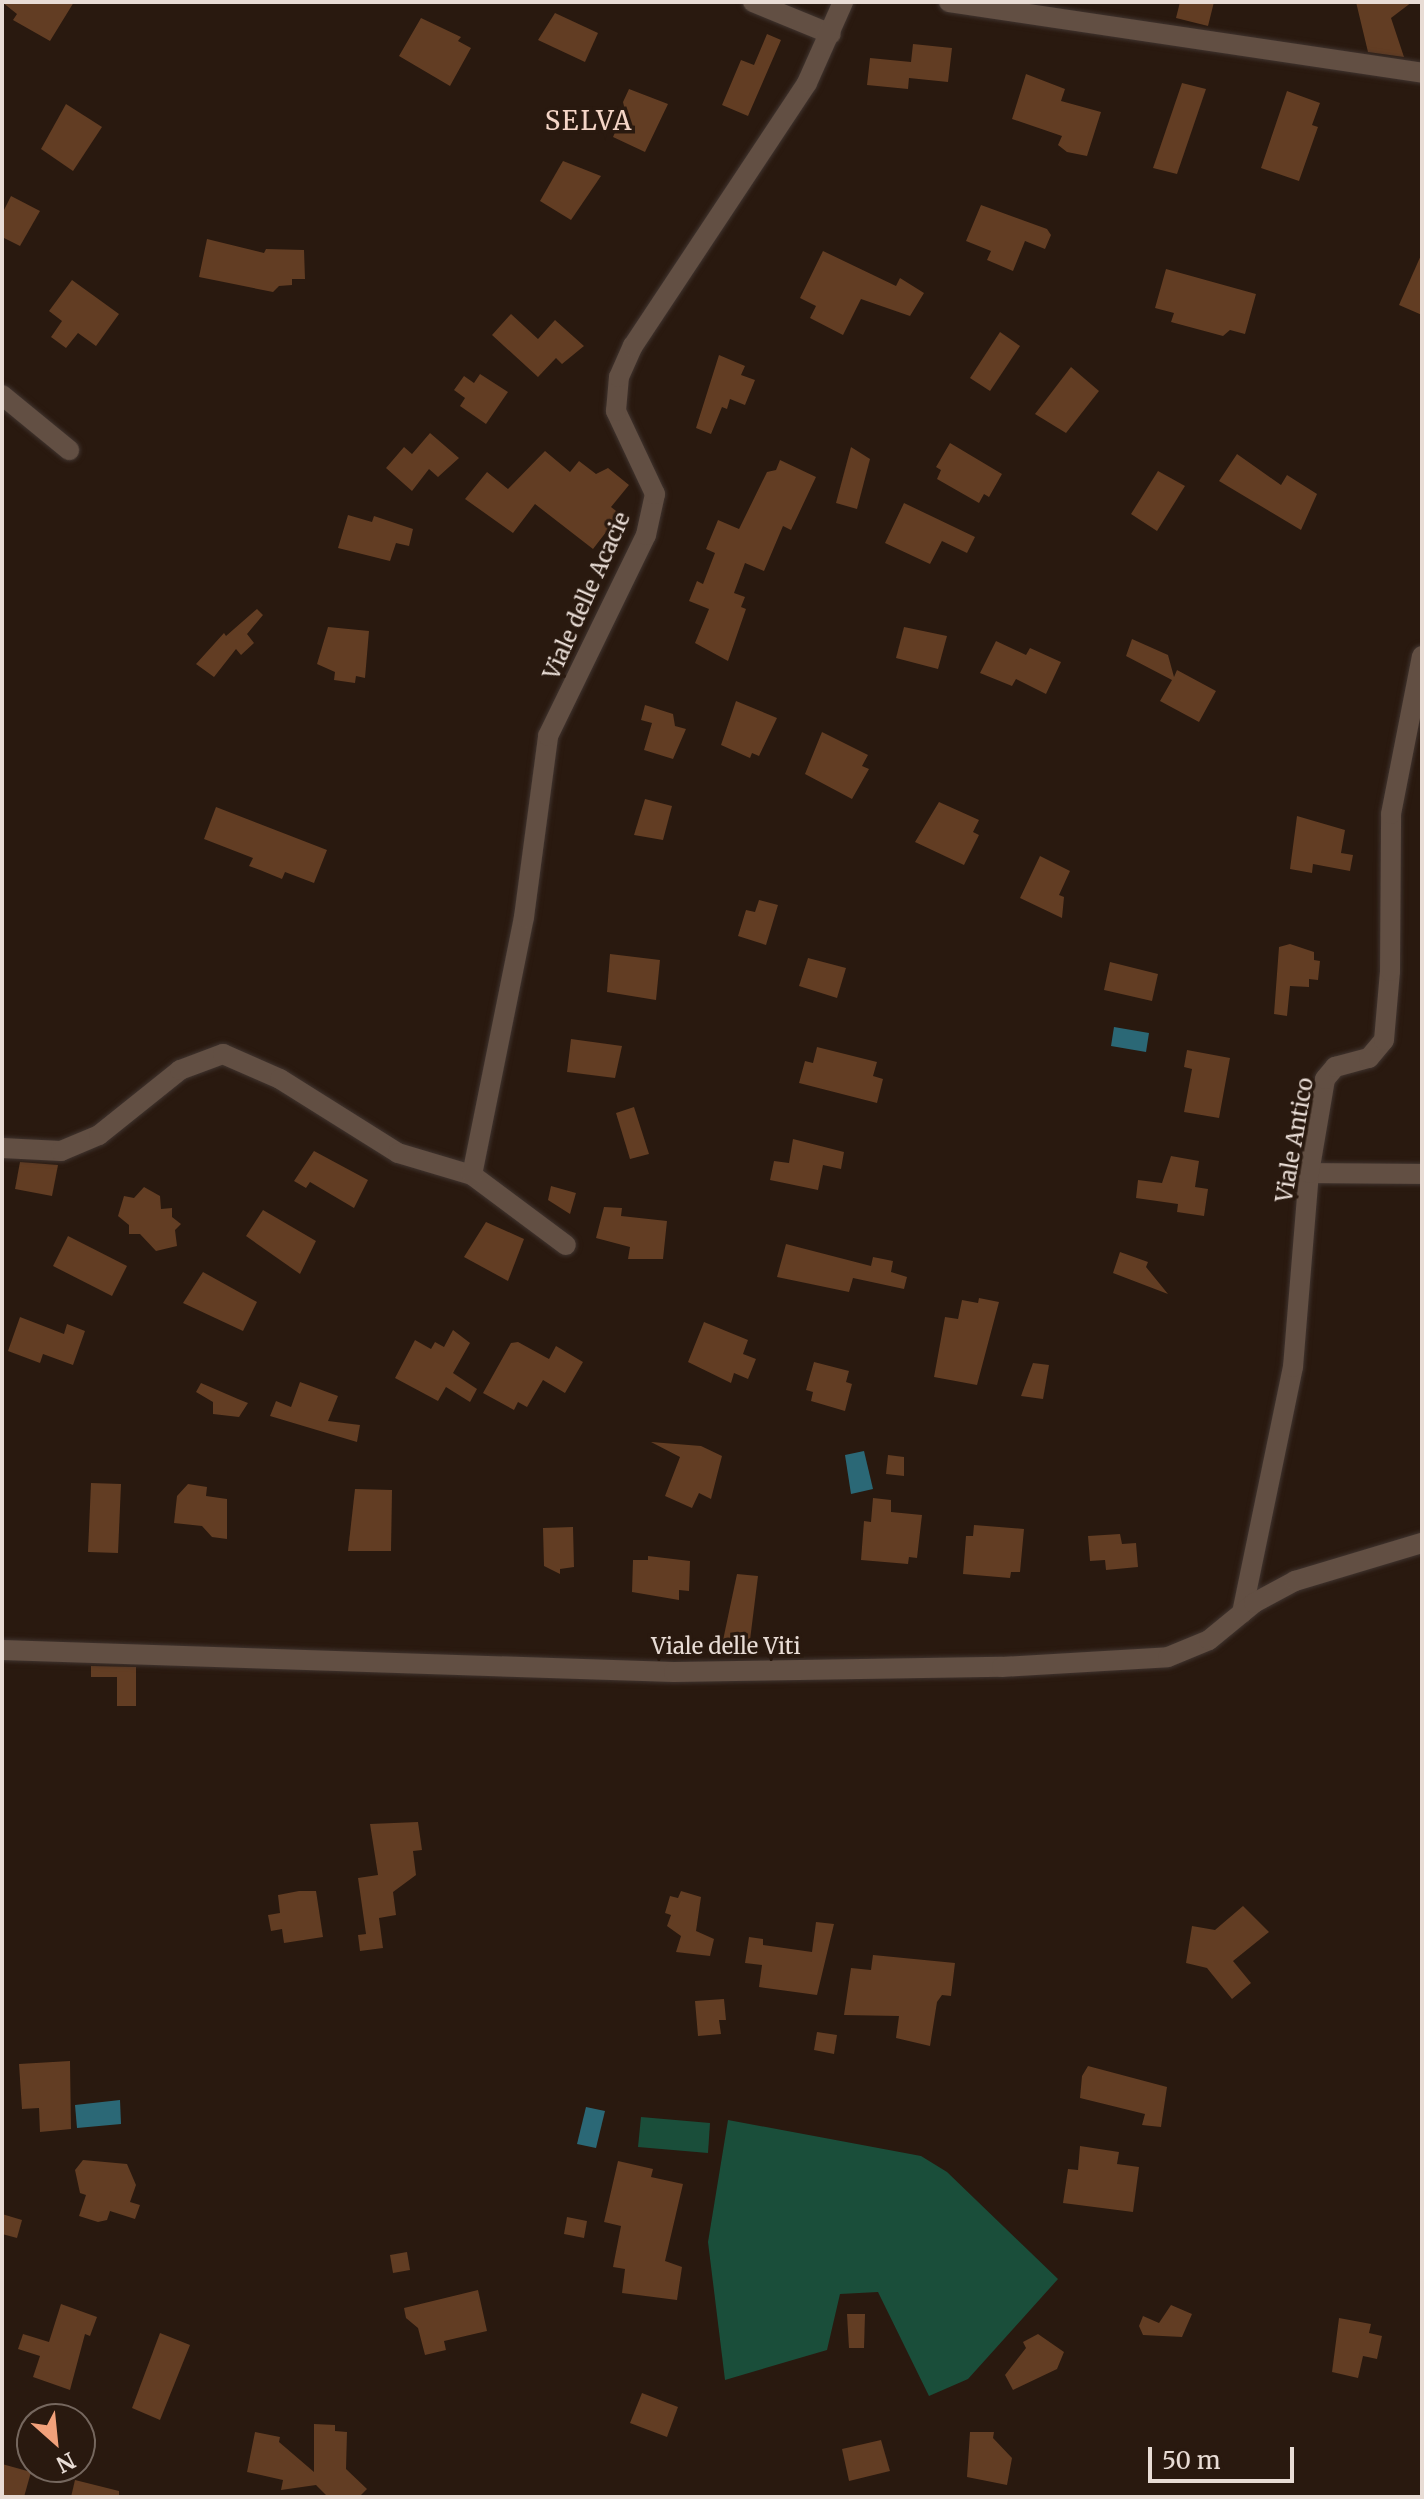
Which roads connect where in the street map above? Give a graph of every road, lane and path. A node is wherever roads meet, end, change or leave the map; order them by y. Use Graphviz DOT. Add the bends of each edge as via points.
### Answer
graph roads {
  1 [pos="753,2"];
  2 [pos="843,2"];
  3 [pos="949,2"];
  4 [pos="1070,11"];
  5 [pos="831,34"];
  6 [pos="1422,73"];
  7 [pos="2,395"];
  8 [pos="69,450"];
  9 [pos="1422,656"];
  10 [pos="2,1148"];
  11 [pos="1309,1173"];
  12 [pos="1422,1174"];
  13 [pos="472,1175"];
  14 [pos="566,1245"];
  15 [pos="1422,1543"];
  16 [pos="1242,1613"];
  17 [pos="2,1650"];
  1 -- 5 [label="street"];
  2 -- 5 [label="street, Viale delle Acacie"];
  3 -- 4 [label="street"];
  4 -- 6 [label="street"];
  5 -- 13 [label="street, Viale delle Acacie" via="807,83 633,346 619,377 616,411 655,494 646,535 548,736 524,917"];
  7 -- 8 [label="street"];
  9 -- 11 [label="street, Viale Antico" via="1391,814 1384,1040 1369,1058 1335,1067 1325,1079"];
  10 -- 13 [label="street" via="61,1151 99,1135 180,1070 223,1054 280,1079 398,1153"];
  11 -- 12 [label="street"];
  11 -- 16 [label="street, Viale Antico" via="1293,1367"];
  13 -- 14 [label="street"];
  15 -- 16 [label="street, Viale delle Viti" via="1295,1581"];
  16 -- 17 [label="street, Viale delle Viti" via="1209,1640 1168,1657 1002,1667 674,1672"];
}
